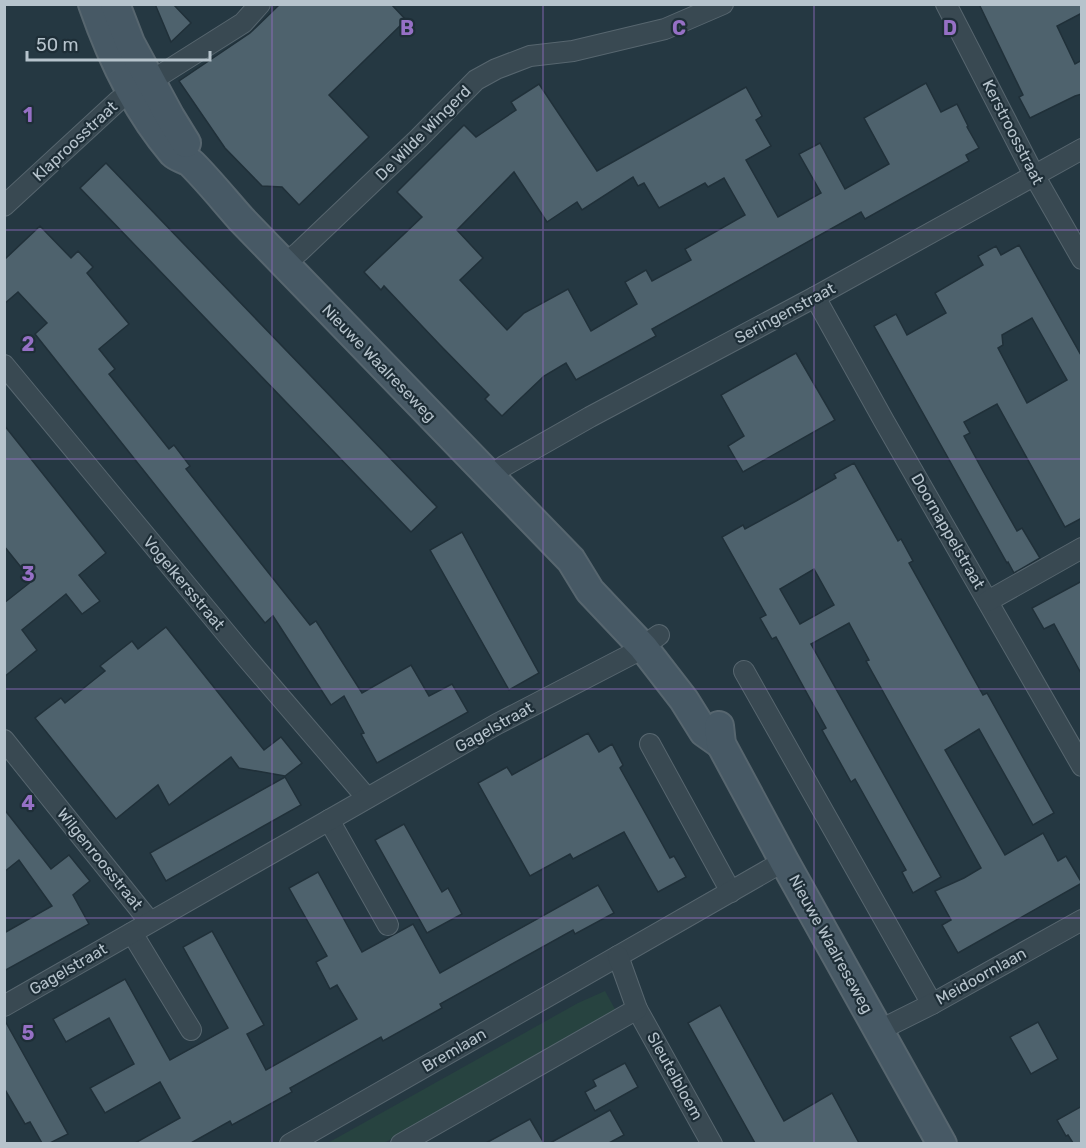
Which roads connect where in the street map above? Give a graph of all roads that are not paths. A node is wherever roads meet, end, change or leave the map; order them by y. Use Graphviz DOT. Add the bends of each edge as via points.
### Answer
graph roads {
  1 [pos="93,4"];
  2 [pos="115,4"];
  3 [pos="260,4"];
  4 [pos="723,4"];
  5 [pos="946,4"];
  6 [pos="134,90"];
  7 [pos="1082,149"];
  8 [pos="1034,175"];
  9 [pos="4,206"];
  10 [pos="1082,259"];
  11 [pos="284,264"];
  12 [pos="815,297"];
  13 [pos="4,365"];
  14 [pos="489,477"];
  15 [pos="1082,548"];
  16 [pos="988,601"];
  17 [pos="651,641"];
  18 [pos="744,670"];
  19 [pos="4,740"];
  20 [pos="650,744"];
  21 [pos="1082,766"];
  22 [pos="367,798"];
  23 [pos="329,820"];
  24 [pos="784,861"];
  25 [pos="730,892"];
  26 [pos="1082,920"];
  27 [pos="150,922"];
  28 [pos="388,925"];
  29 [pos="132,933"];
  30 [pos="618,956"];
  31 [pos="932,1004"];
  32 [pos="4,1006"];
  33 [pos="637,1009"];
  34 [pos="191,1030"];
  35 [pos="880,1030"];
  36 [pos="708,1142"];
  37 [pos="290,1143"];
  38 [pos="401,1143"];
  39 [pos="942,1143"];
  1 -- 6 [label="street, Nieuwe Waalreseweg" via="106,43"];
  2 -- 6 [label="street, Nieuwe Waalreseweg" via="129,43"];
  3 -- 6 [label="street" via="243,22"];
  4 -- 11 [label="street, De Wilde Wingerd" via="656,32 573,51 530,56 476,80"];
  5 -- 8 [label="street, Kerstroosstraat"];
  6 -- 9 [label="street, Klaproosstraat"];
  6 -- 11 [label="street, Nieuwe Waalreseweg" via="170,117 187,144 190,162"];
  7 -- 8 [label="street, Seringenstraat"];
  8 -- 10 [label="street, Kerstroosstraat"];
  8 -- 12 [label="street, Seringenstraat"];
  11 -- 14 [label="street, Nieuwe Waalreseweg"];
  12 -- 14 [label="street, Seringenstraat" via="590,417"];
  12 -- 16 [label="street, Doornappelstraat"];
  13 -- 22 [label="street, Vogelkersstraat"];
  14 -- 17 [label="street, Nieuwe Waalreseweg" via="571,560 604,582"];
  15 -- 16 [label="street"];
  16 -- 21 [label="street, Doornappelstraat"];
  17 -- 22 [label="street, Gagelstraat"];
  17 -- 24 [label="street, Nieuwe Waalreseweg" via="700,689 718,722 721,744"];
  18 -- 31 [label="street"];
  19 -- 27 [label="street, Wilgenroosstraat"];
  20 -- 25 [label="street"];
  22 -- 23 [label="street, Gagelstraat"];
  23 -- 27 [label="street, Gagelstraat"];
  23 -- 28 [label="street"];
  24 -- 25 [label="street, Bremlaan"];
  24 -- 35 [label="street, Nieuwe Waalreseweg"];
  25 -- 30 [label="street, Bremlaan"];
  26 -- 31 [label="street, Meidoornlaan"];
  27 -- 29 [label="street, Gagelstraat"];
  29 -- 32 [label="street, Gagelstraat"];
  29 -- 34 [label="street"];
  30 -- 33 [label="street"];
  30 -- 37 [label="street, Bremlaan"];
  31 -- 35 [label="street, Meidoornlaan"];
  33 -- 36 [label="street, Sleutelbloem"];
  33 -- 38 [label="street"];
  35 -- 39 [label="street, Nieuwe Waalreseweg"];
}
